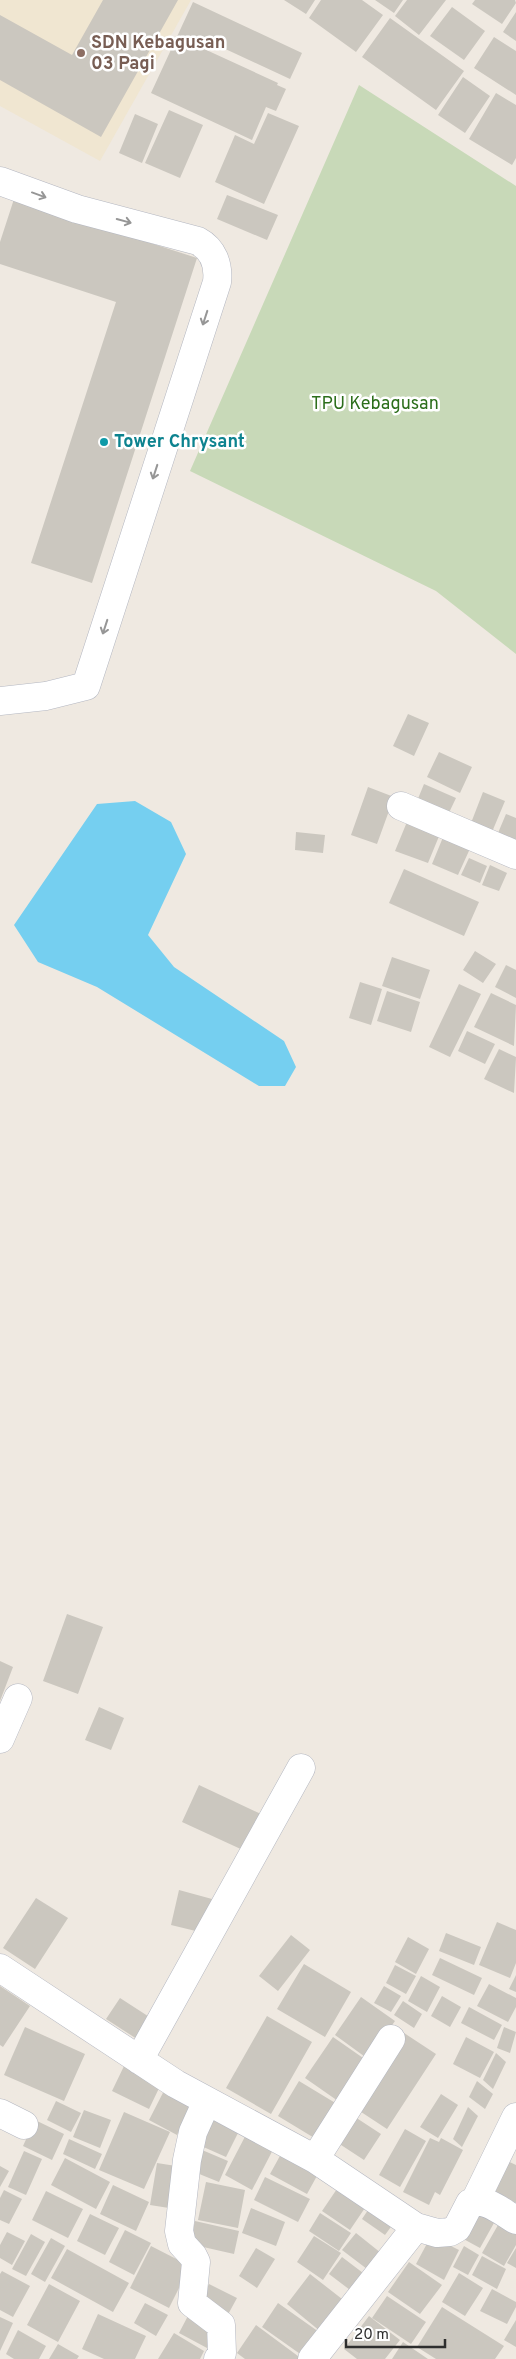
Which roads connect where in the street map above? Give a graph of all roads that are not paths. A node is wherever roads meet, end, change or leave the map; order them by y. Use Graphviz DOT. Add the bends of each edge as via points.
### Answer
graph roads {
  1 [pos="0,181"];
  2 [pos="0,701"];
  3 [pos="401,806"];
  4 [pos="516,855"];
  5 [pos="18,1698"];
  6 [pos="0,1739"];
  7 [pos="301,1768"];
  8 [pos="0,1968"];
  9 [pos="391,2039"];
  10 [pos="139,2060"];
  11 [pos="207,2101"];
  12 [pos="516,2117"];
  13 [pos="315,2159"];
  14 [pos="475,2201"];
  15 [pos="516,2220"];
  16 [pos="416,2227"];
  17 [pos="224,2357"];
  18 [pos="312,2359"];
  1 -- 2 [label="street, one-way" via="77,209 198,241 206,245 218,271 86,686 46,696"];
  3 -- 4 [label="street"];
  5 -- 6 [label="street"];
  7 -- 10 [label="street"];
  8 -- 10 [label="street"];
  9 -- 13 [label="street"];
  10 -- 11 [label="street"];
  11 -- 13 [label="street"];
  11 -- 17 [label="street" via="193,2132 179,2231 182,2244 196,2262 192,2303 221,2325"];
  12 -- 14 [label="street"];
  13 -- 16 [label="street"];
  14 -- 15 [label="street" via="486,2202"];
  14 -- 16 [label="street" via="470,2203 457,2228 450,2232 437,2233"];
  16 -- 18 [label="street"];
}
